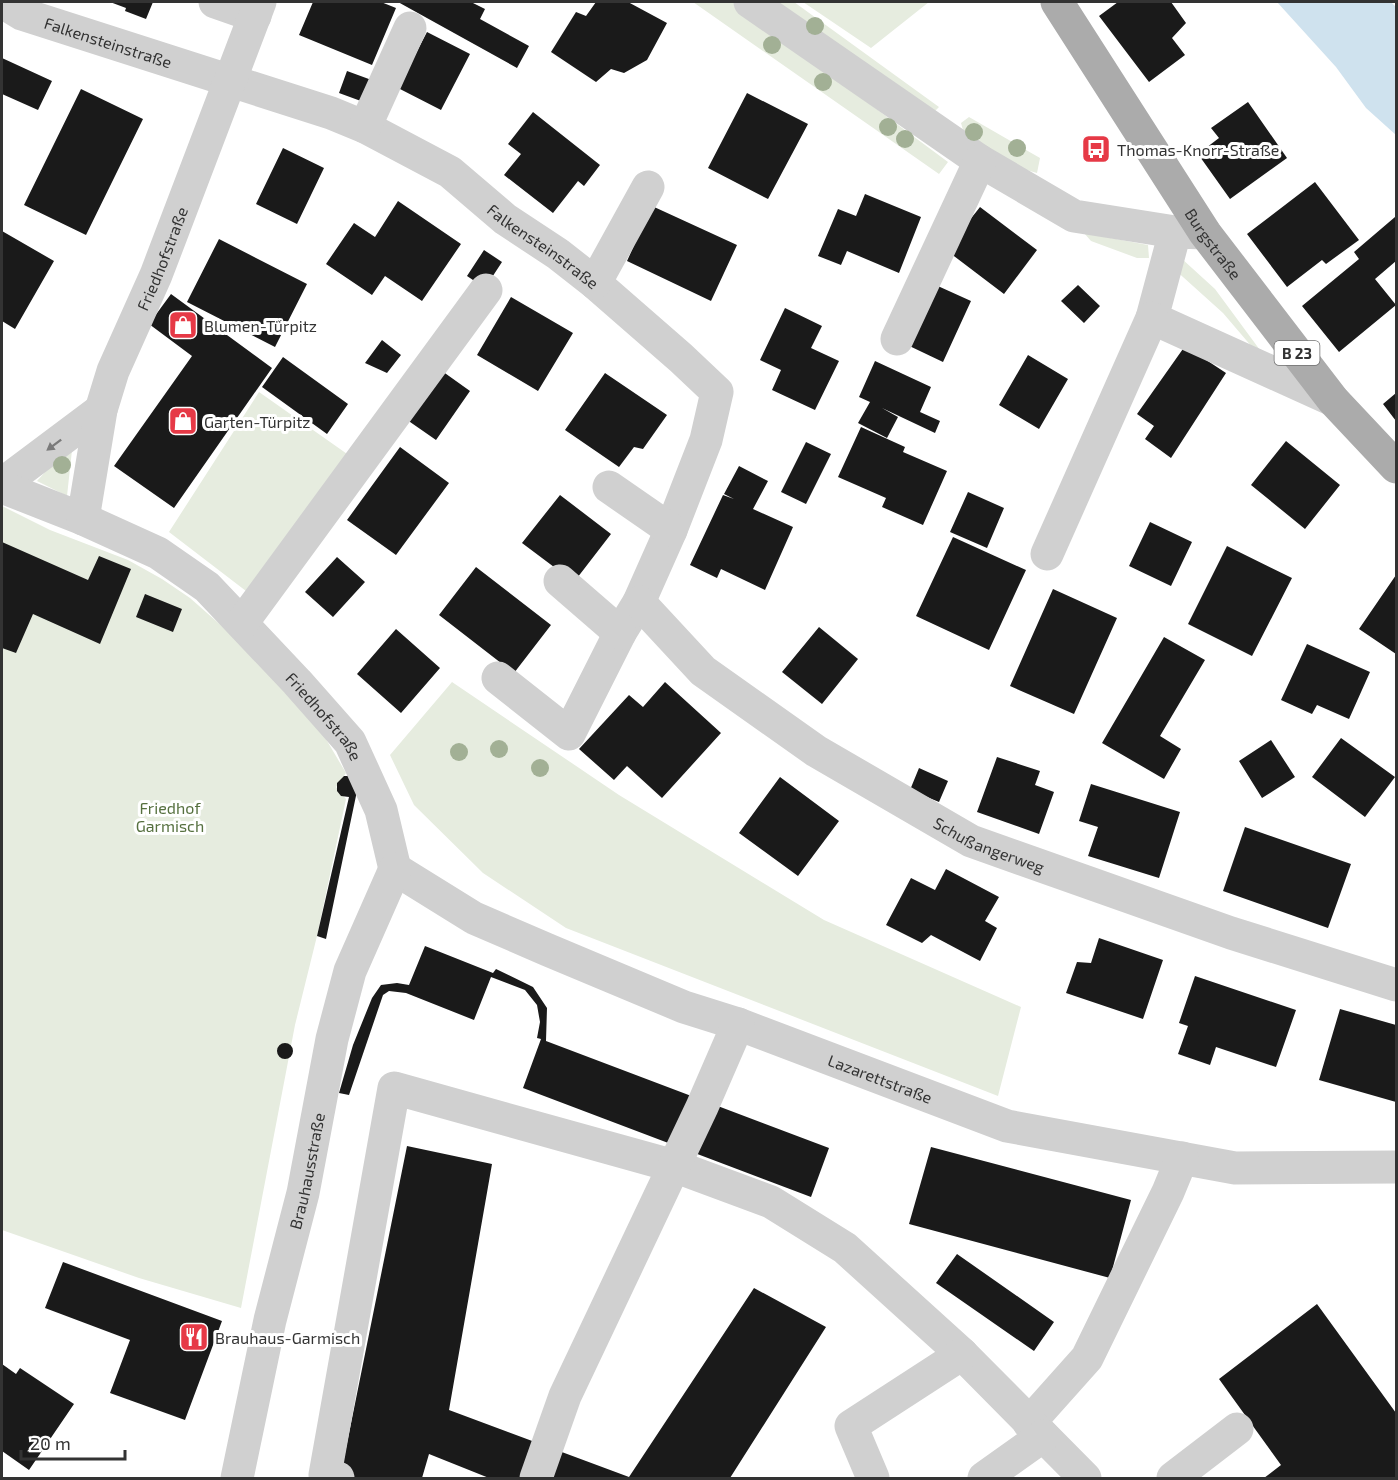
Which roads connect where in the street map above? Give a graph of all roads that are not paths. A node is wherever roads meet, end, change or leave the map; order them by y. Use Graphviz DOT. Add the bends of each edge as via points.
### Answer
graph roads {
  1 [pos="2,2"];
  2 [pos="215,2"];
  3 [pos="750,2"];
  4 [pos="1057,2"];
  5 [pos="257,9"];
  6 [pos="410,28"];
  7 [pos="230,79"];
  8 [pos="365,127"];
  9 [pos="980,161"];
  10 [pos="648,187"];
  11 [pos="1190,232"];
  12 [pos="594,283"];
  13 [pos="486,290"];
  14 [pos="1152,318"];
  15 [pos="897,339"];
  16 [pos="1333,400"];
  17 [pos="101,410"];
  18 [pos="1396,467"];
  19 [pos="2,486"];
  20 [pos="609,487"];
  21 [pos="83,519"];
  22 [pos="670,530"];
  23 [pos="1047,554"];
  24 [pos="560,581"];
  25 [pos="639,602"];
  26 [pos="242,623"];
  27 [pos="620,633"];
  28 [pos="498,678"];
  29 [pos="395,869"];
  30 [pos="1396,985"];
  31 [pos="738,1024"];
  32 [pos="1182,1158"];
  33 [pos="674,1166"];
  34 [pos="1396,1167"];
  35 [pos="962,1354"];
  36 [pos="1237,1429"];
  37 [pos="1036,1430"];
  38 [pos="237,1479"];
  39 [pos="338,1479"];
  40 [pos="536,1479"];
  41 [pos="873,1479"];
  42 [pos="984,1479"];
  43 [pos="1085,1479"];
  44 [pos="1173,1479"];
  1 -- 7 [label="street, Falkensteinstraße" via="22,14"];
  2 -- 5 [label="street"];
  3 -- 9 [label="street" via="927,111"];
  4 -- 11 [label="main road, Burgstraße / B 23"];
  5 -- 7 [label="street, Friedhofstraße"];
  6 -- 8 [label="street"];
  7 -- 8 [label="street, Falkensteinstraße"];
  7 -- 17 [label="street, Friedhofstraße"];
  8 -- 12 [label="street, Falkensteinstraße" via="450,172 505,219"];
  9 -- 11 [label="street" via="1074,216"];
  9 -- 15 [label="street"];
  10 -- 12 [label="street"];
  11 -- 14 [label="street"];
  11 -- 16 [label="main road, Burgstraße / B 23"];
  12 -- 22 [label="street, Falkensteinstraße" via="717,392 706,440"];
  13 -- 26 [label="street"];
  14 -- 16 [label="street"];
  14 -- 23 [label="street"];
  16 -- 18 [label="main road, Burgstraße / B 23"];
  17 -- 19 [label="street, one-way"];
  17 -- 21 [label="street, Friedhofstraße"];
  19 -- 21 [label="street, Friedhofstraße"];
  20 -- 22 [label="street"];
  21 -- 26 [label="street, Friedhofstraße" via="158,553 207,587"];
  22 -- 25 [label="street, Falkensteinstraße"];
  24 -- 27 [label="street"];
  25 -- 27 [label="street, Falkensteinstraße"];
  25 -- 30 [label="street, Schußangerweg" via="703,671 816,751 971,842 1231,933"];
  26 -- 29 [label="street, Friedhofstraße" via="350,742 381,810"];
  27 -- 28 [label="street, Falkensteinstraße" via="569,735"];
  29 -- 31 [label="street, Lazarettstraße" via="474,918 684,1007"];
  29 -- 38 [label="street, Brauhausstraße" via="350,971 332,1039 303,1193 270,1320"];
  31 -- 32 [label="street, Lazarettstraße" via="1007,1126"];
  31 -- 33 [label="street"];
  32 -- 34 [label="street, Lazarettstraße" via="1235,1168"];
  32 -- 37 [label="street" via="1087,1358"];
  33 -- 35 [label="street" via="771,1202 845,1248"];
  33 -- 39 [label="street" via="394,1088 325,1475"];
  33 -- 40 [label="street" via="565,1396"];
  35 -- 37 [label="street"];
  35 -- 41 [label="street" via="851,1426"];
  36 -- 44 [label="street"];
  37 -- 42 [label="street"];
  37 -- 43 [label="street"];
}
